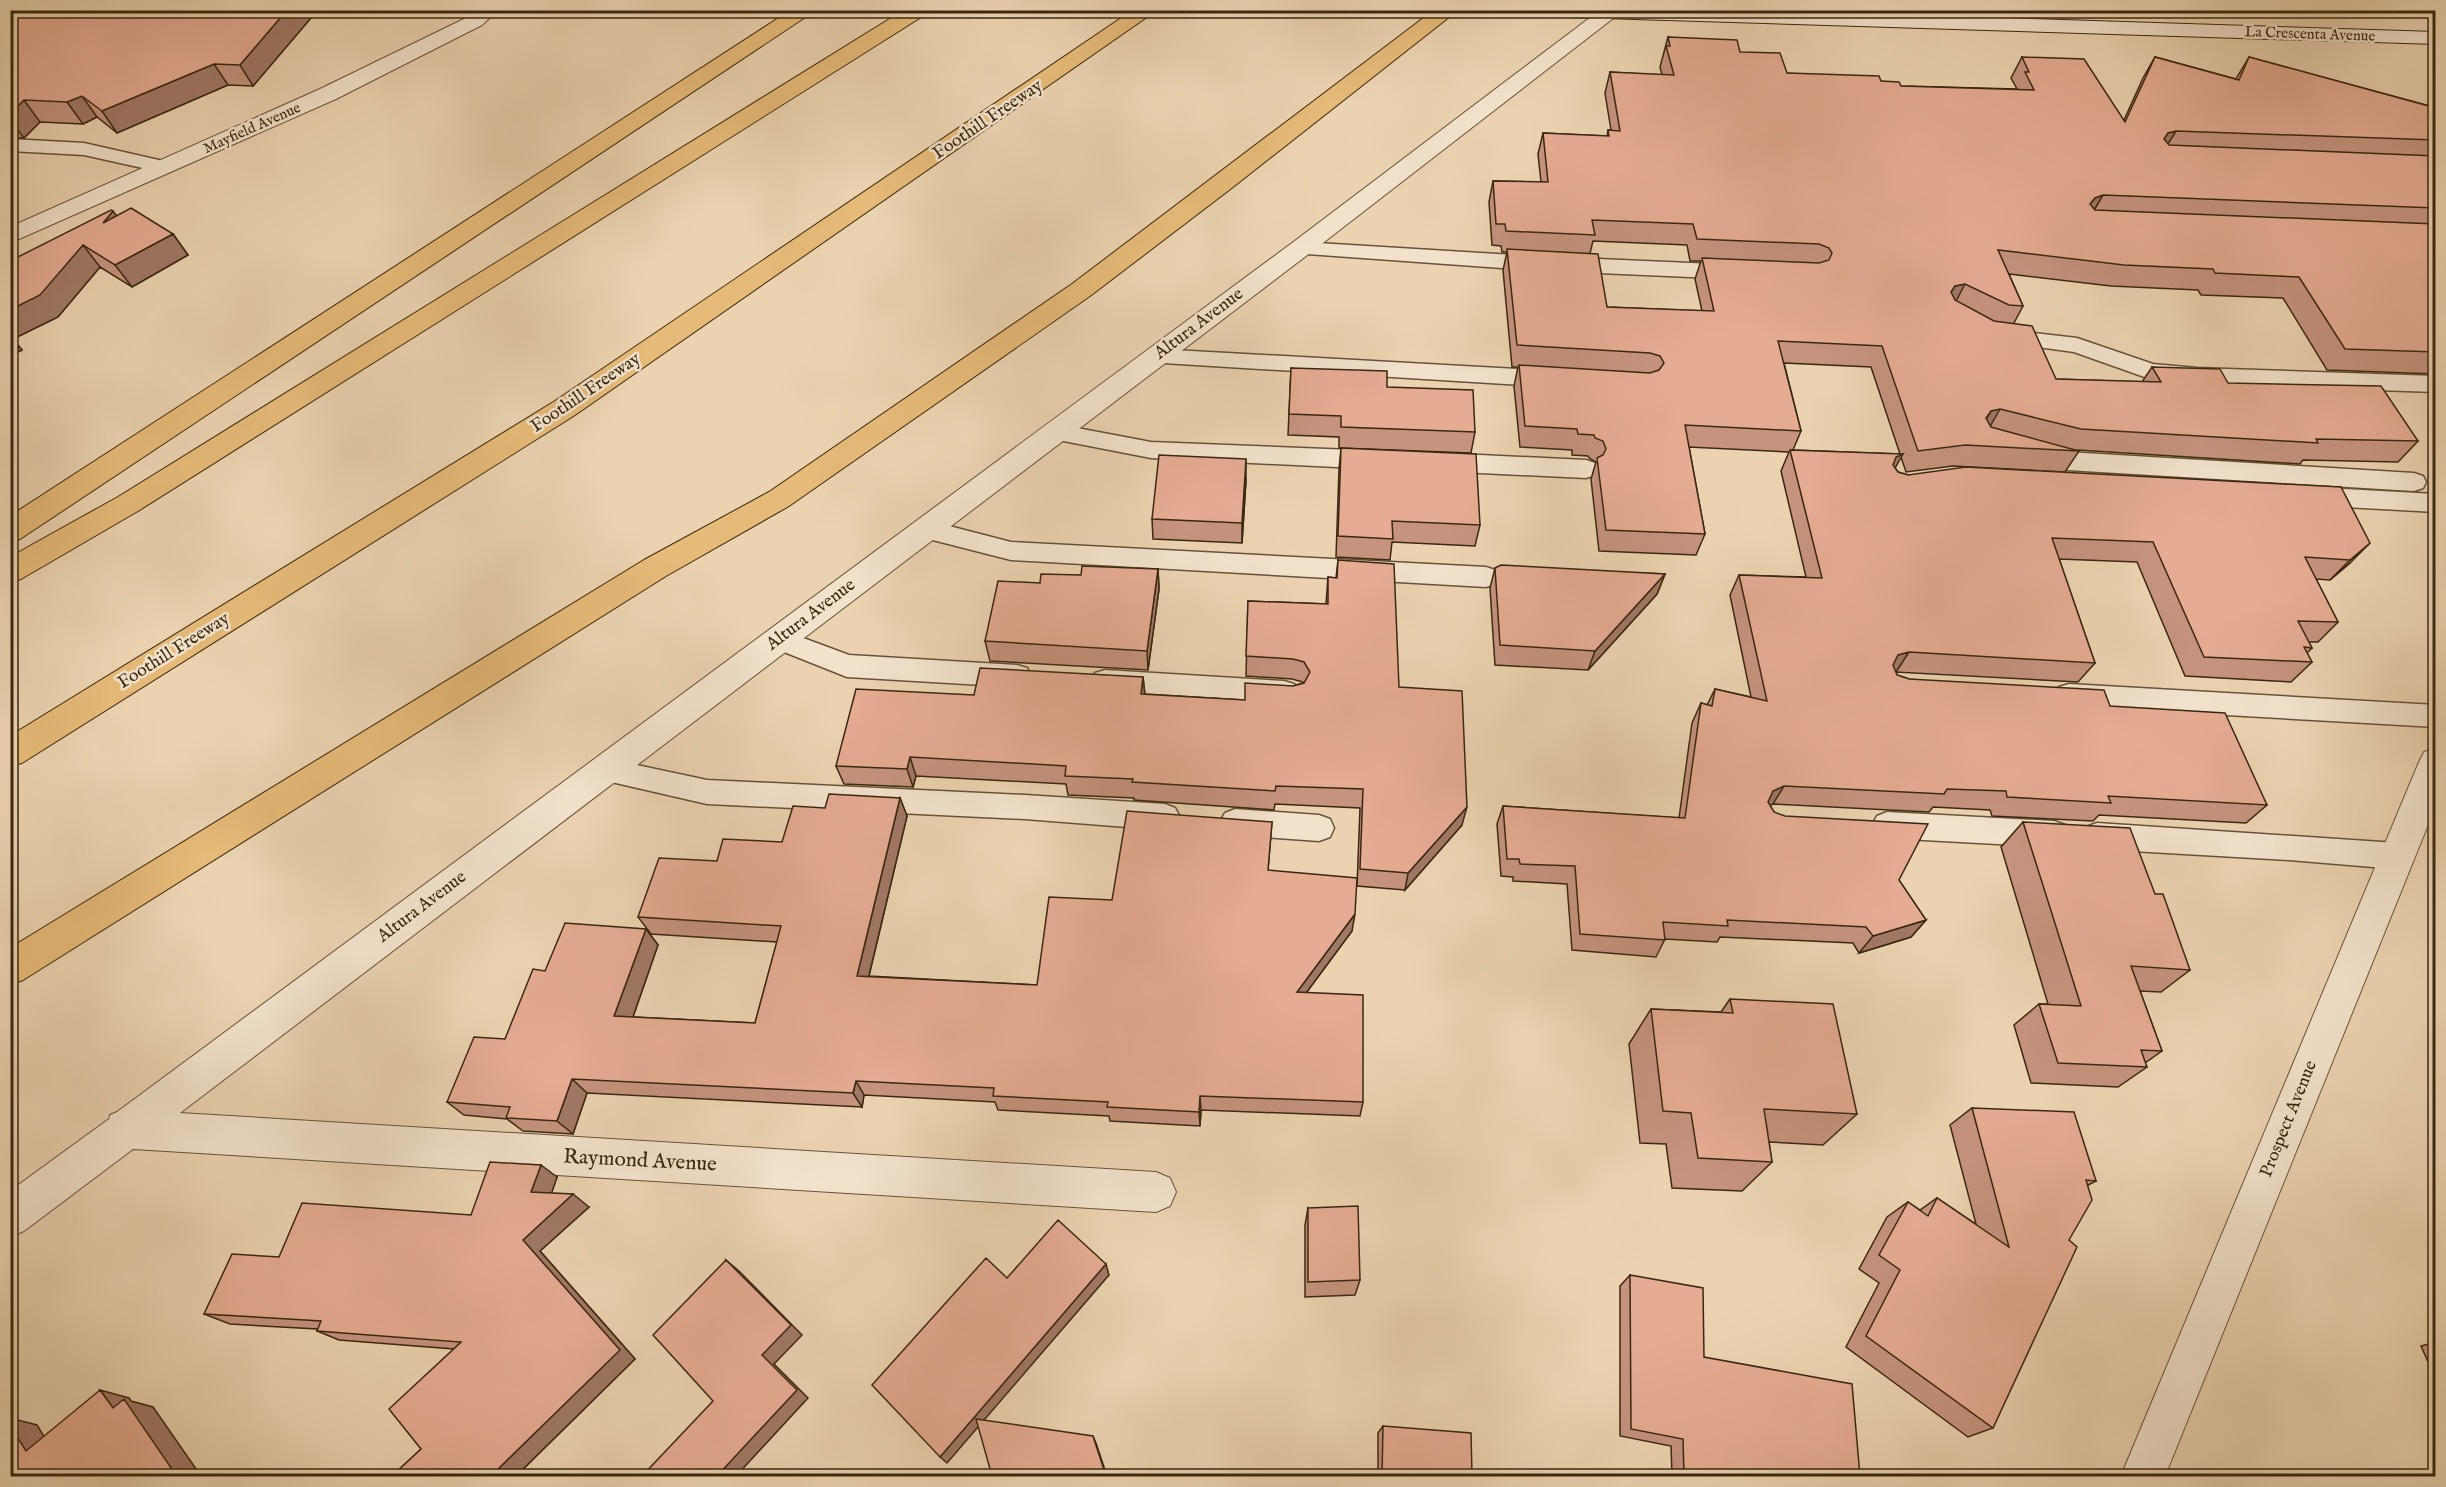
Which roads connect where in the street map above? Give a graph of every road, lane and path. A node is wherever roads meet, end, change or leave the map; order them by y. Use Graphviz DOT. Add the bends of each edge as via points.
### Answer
graph roads {
  1 [pos="488,10"];
  2 [pos="806,10"];
  3 [pos="919,10"];
  4 [pos="1147,10"];
  5 [pos="1448,10"];
  6 [pos="1538,10"];
  7 [pos="1610,13"];
  8 [pos="1731,13"];
  9 [pos="2436,38"];
  10 [pos="10,145"];
  11 [pos="165,167"];
  12 [pos="10,236"];
  13 [pos="1301,248"];
  14 [pos="1752,273"];
  15 [pos="1982,329"];
  16 [pos="1155,357"];
  17 [pos="1572,380"];
  18 [pos="2436,384"];
  19 [pos="1056,432"];
  20 [pos="2011,446"];
  21 [pos="1586,469"];
  22 [pos="2059,483"];
  23 [pos="2436,483"];
  24 [pos="2436,503"];
  25 [pos="926,530"];
  26 [pos="10,531"];
  27 [pos="10,571"];
  28 [pos="1486,577"];
  29 [pos="779,639"];
  30 [pos="1046,678"];
  31 [pos="1081,680"];
  32 [pos="1292,692"];
  33 [pos="2049,694"];
  34 [pos="2436,716"];
  35 [pos="10,753"];
  36 [pos="2436,762"];
  37 [pos="604,770"];
  38 [pos="1858,823"];
  39 [pos="1319,828"];
  40 [pos="2397,856"];
  41 [pos="10,968"];
  42 [pos="124,1130"];
  43 [pos="1156,1192"];
  44 [pos="10,1216"];
  45 [pos="2143,1476"];
  1 -- 11 [label="street, Mayfield Avenue" via="475,21 328,94"];
  2 -- 26 [label="highway"];
  3 -- 27 [label="highway" via="128,504"];
  4 -- 35 [label="highway, Foothill Freeway" via="565,408"];
  5 -- 41 [label="highway" via="1081,290 779,499 656,568"];
  6 -- 7 [label="street, La Crescenta Avenue"];
  7 -- 8 [label="street, La Crescenta Avenue"];
  7 -- 13 [label="street, Altura Avenue"];
  8 -- 9 [label="street, La Crescenta Avenue"];
  10 -- 11 [label="lane" via="84,149"];
  11 -- 12 [label="street, Mayfield Avenue"];
  13 -- 14 [label="lane"];
  13 -- 16 [label="street, Altura Avenue"];
  15 -- 18 [label="lane" via="1991,335 2077,345 2150,371"];
  16 -- 17 [label="lane"];
  16 -- 19 [label="street, Altura Avenue"];
  19 -- 21 [label="lane" via="1151,450"];
  19 -- 25 [label="street, Altura Avenue"];
  20 -- 23 [label="lane" via="2067,461"];
  22 -- 24 [label="lane"];
  25 -- 28 [label="lane" via="1011,551"];
  25 -- 29 [label="street, Altura Avenue"];
  29 -- 30 [label="lane" via="847,666"];
  29 -- 37 [label="street, Altura Avenue"];
  31 -- 32 [label="lane"];
  33 -- 34 [label="lane"];
  36 -- 40 [label="street, Prospect Avenue"];
  37 -- 39 [label="lane" via="707,792 1025,807"];
  37 -- 42 [label="street, Altura Avenue"];
  38 -- 40 [label="lane"];
  40 -- 45 [label="street, Prospect Avenue"];
  42 -- 43 [label="street, Raymond Avenue"];
  42 -- 44 [label="street, Altura Avenue"];
}
